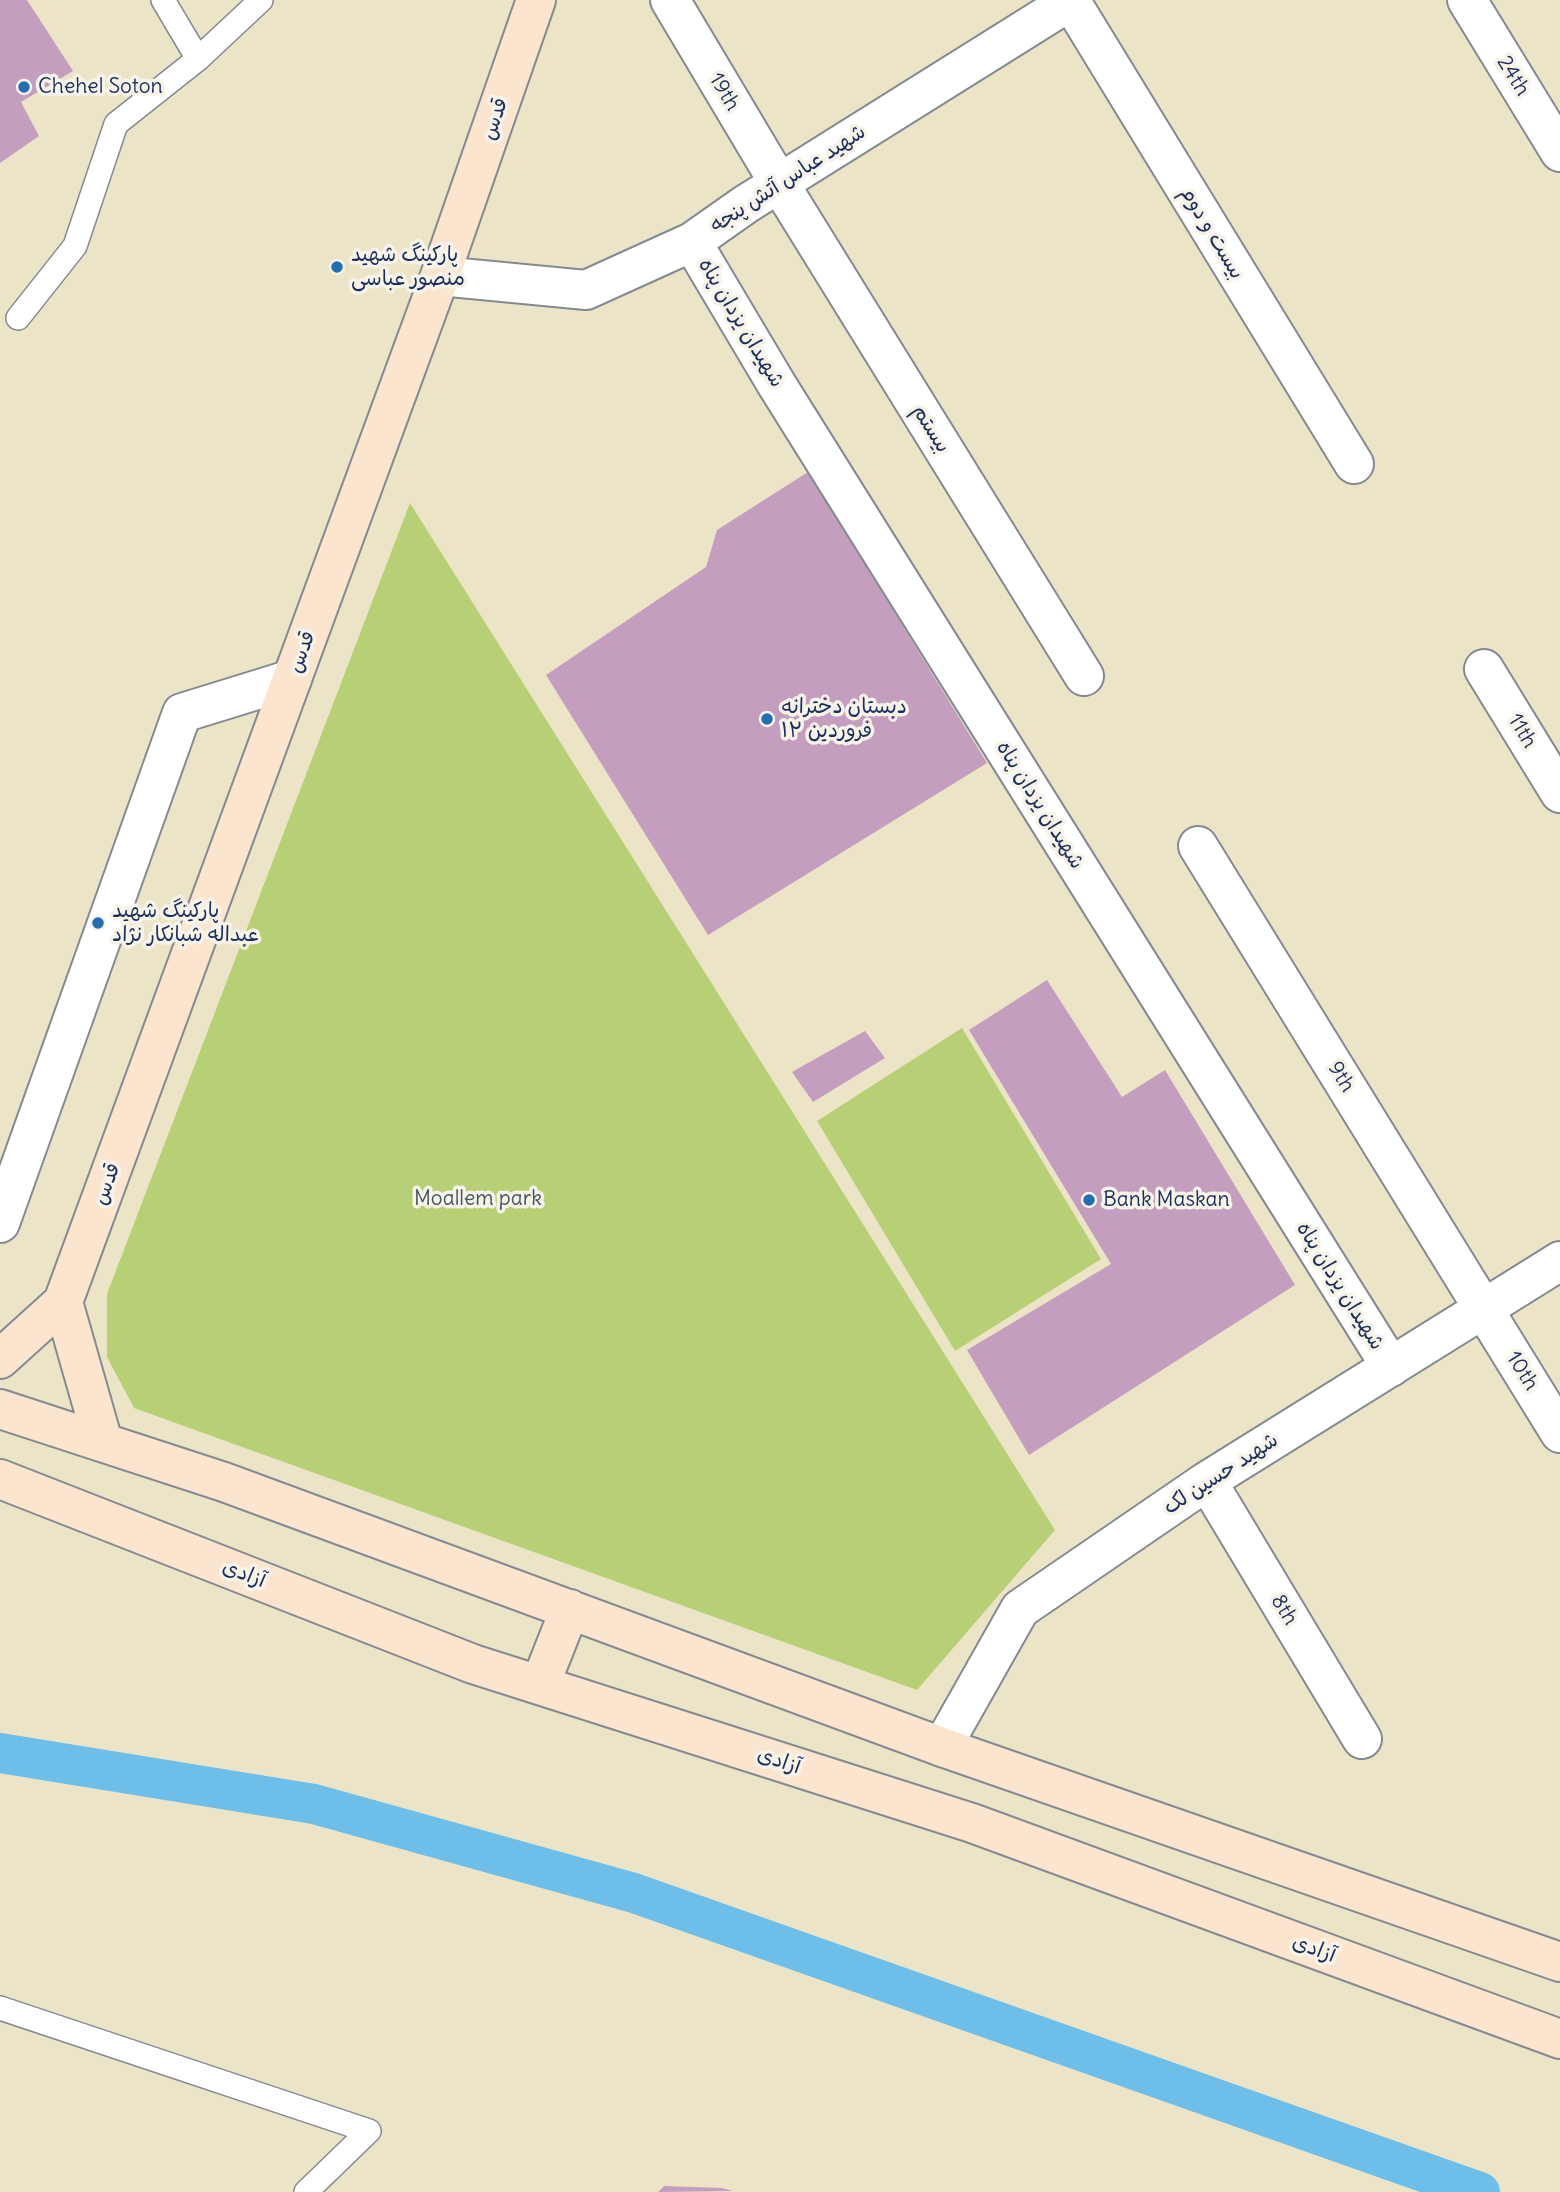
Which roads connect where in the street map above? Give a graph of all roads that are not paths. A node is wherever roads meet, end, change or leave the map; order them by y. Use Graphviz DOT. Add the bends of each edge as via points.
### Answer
graph roads {
  1 [pos="163,0"];
  2 [pos="261,0"];
  3 [pos="536,0"];
  4 [pos="670,0"];
  5 [pos="1071,0"];
  6 [pos="1467,0"];
  7 [pos="198,59"];
  8 [pos="1560,152"];
  9 [pos="779,183"];
  10 [pos="692,242"];
  11 [pos="440,276"];
  12 [pos="18,318"];
  13 [pos="1354,464"];
  14 [pos="1484,669"];
  15 [pos="1084,676"];
  16 [pos="292,679"];
  17 [pos="1560,793"];
  18 [pos="1198,846"];
  19 [pos="0,1223"];
  20 [pos="1560,1261"];
  21 [pos="63,1302"];
  22 [pos="1483,1309"];
  23 [pos="0,1359"];
  24 [pos="1391,1367"];
  25 [pos="0,1409"];
  26 [pos="1560,1433"];
  27 [pos="103,1443"];
  28 [pos="0,1479"];
  29 [pos="1207,1481"];
  30 [pos="570,1609"];
  31 [pos="540,1685"];
  32 [pos="1362,1739"];
  33 [pos="942,1747"];
  34 [pos="1560,1962"];
  35 [pos="0,2008"];
  36 [pos="1560,2039"];
  37 [pos="306,2192"];
  1 -- 7 [label="lane"];
  2 -- 7 [label="lane"];
  3 -- 11 [label="main road, قدس"];
  4 -- 9 [label="street, 19th"];
  5 -- 9 [label="street, شهید عباس آتش پنجه"];
  5 -- 13 [label="street, بیست و دوم"];
  6 -- 8 [label="street, 24th"];
  7 -- 12 [label="lane" via="116,124 75,246"];
  9 -- 10 [label="street, شهید عباس آتش پنجه"];
  9 -- 15 [label="street, بیستم"];
  10 -- 11 [label="street, شهید عباس آتش پنجه" via="586,290"];
  10 -- 24 [label="street, شهیدان یزدان پناه"];
  11 -- 16 [label="main road, قدس"];
  14 -- 17 [label="street, 11th"];
  16 -- 19 [label="street" via="182,713"];
  16 -- 21 [label="main road, قدس"];
  18 -- 22 [label="street, 9th"];
  20 -- 22 [label="street, شهید حسین لک"];
  21 -- 23 [label="main road"];
  21 -- 27 [label="main road"];
  22 -- 24 [label="street, شهید حسین لک"];
  22 -- 26 [label="street, 10th"];
  24 -- 29 [label="street, شهید حسین لک"];
  25 -- 27 [label="main road"];
  27 -- 30 [label="main road" via="224,1482"];
  28 -- 31 [label="main road, آزادی" via="472,1664"];
  29 -- 32 [label="street, 8th"];
  29 -- 33 [label="street, شهید حسین لک" via="1020,1609"];
  30 -- 31 [label="main road"];
  30 -- 33 [label="main road"];
  31 -- 36 [label="main road, آزادی" via="972,1823"];
  33 -- 34 [label="main road"];
  35 -- 37 [label="lane" via="369,2131"];
}
